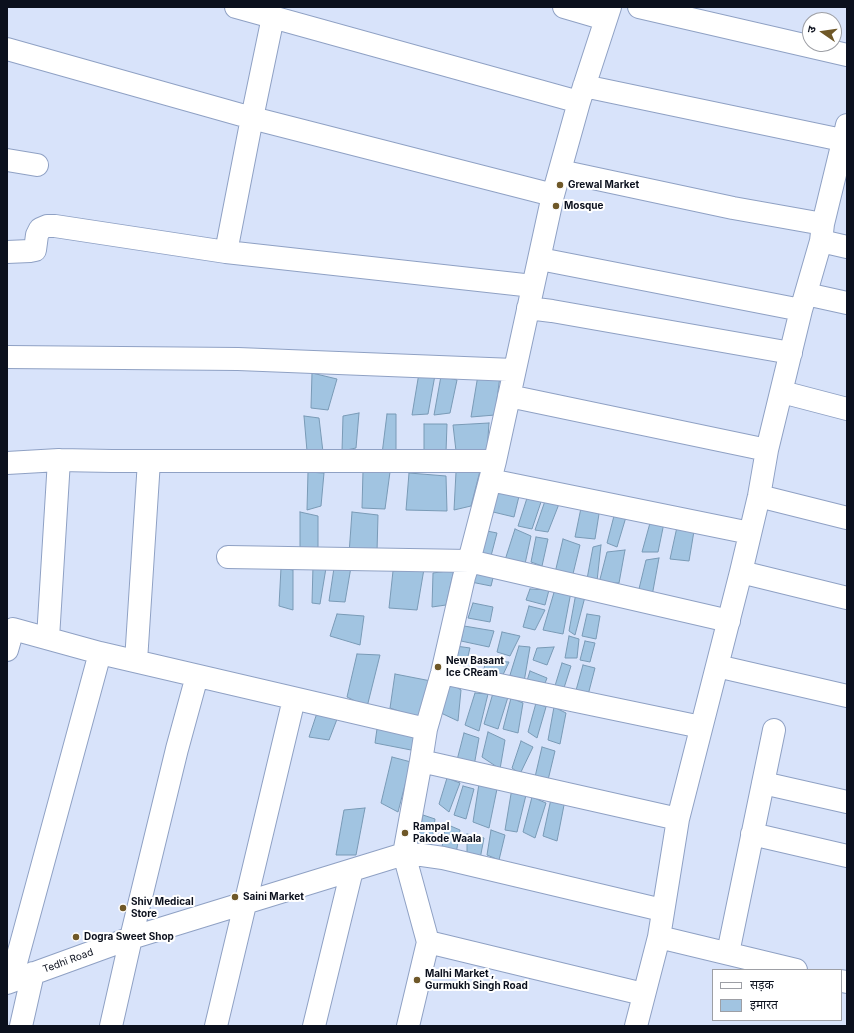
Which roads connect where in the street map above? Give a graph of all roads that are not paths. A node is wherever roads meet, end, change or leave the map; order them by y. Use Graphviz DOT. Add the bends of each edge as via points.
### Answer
graph roads {
  1 [pos="236,7"];
  2 [pos="564,7"];
  3 [pos="639,7"];
  4 [pos="608,13"];
  5 [pos="273,17"];
  6 [pos="7,49"];
  7 [pos="847,54"];
  8 [pos="582,94"];
  9 [pos="252,118"];
  10 [pos="845,132"];
  11 [pos="7,160"];
  12 [pos="37,165"];
  13 [pos="560,171"];
  14 [pos="841,178"];
  15 [pos="553,195"];
  16 [pos="822,232"];
  17 [pos="847,247"];
  18 [pos="7,252"];
  19 [pos="226,252"];
  20 [pos="540,259"];
  21 [pos="533,286"];
  22 [pos="803,302"];
  23 [pos="847,303"];
  24 [pos="528,308"];
  25 [pos="791,353"];
  26 [pos="7,357"];
  27 [pos="514,370"];
  28 [pos="782,392"];
  29 [pos="509,396"];
  30 [pos="847,409"];
  31 [pos="767,450"];
  32 [pos="59,460"];
  33 [pos="149,461"];
  34 [pos="7,463"];
  35 [pos="493,470"];
  36 [pos="759,496"];
  37 [pos="847,518"];
  38 [pos="750,533"];
  39 [pos="228,557"];
  40 [pos="469,562"];
  41 [pos="741,572"];
  42 [pos="847,598"];
  43 [pos="729,621"];
  44 [pos="10,628"];
  45 [pos="48,638"];
  46 [pos="7,650"];
  47 [pos="100,653"];
  48 [pos="136,662"];
  49 [pos="717,666"];
  50 [pos="442,673"];
  51 [pos="197,676"];
  52 [pos="847,696"];
  53 [pos="294,698"];
  54 [pos="701,727"];
  55 [pos="426,729"];
  56 [pos="774,730"];
  57 [pos="422,761"];
  58 [pos="762,783"];
  59 [pos="847,802"];
  60 [pos="678,819"];
  61 [pos="752,834"];
  62 [pos="404,854"];
  63 [pos="847,856"];
  64 [pos="352,870"];
  65 [pos="245,903"];
  66 [pos="662,910"];
  67 [pos="659,937"];
  68 [pos="130,938"];
  69 [pos="428,942"];
  70 [pos="728,954"];
  71 [pos="792,969"];
  72 [pos="33,973"];
  73 [pos="9,982"];
  74 [pos="643,994"];
  75 [pos="20,1026"];
  76 [pos="112,1026"];
  77 [pos="216,1026"];
  78 [pos="314,1026"];
  79 [pos="408,1026"];
  80 [pos="636,1026"];
  1 -- 5 [label="street"];
  2 -- 4 [label="street"];
  3 -- 7 [label="street"];
  4 -- 8 [label="street"];
  5 -- 8 [label="street"];
  5 -- 9 [label="street"];
  6 -- 9 [label="street"];
  8 -- 10 [label="street"];
  8 -- 13 [label="street"];
  9 -- 15 [label="street"];
  9 -- 19 [label="street"];
  10 -- 14 [label="street"];
  11 -- 12 [label="street"];
  13 -- 15 [label="street"];
  13 -- 16 [label="street" via="733,208"];
  14 -- 16 [label="street"];
  15 -- 20 [label="street"];
  16 -- 17 [label="street"];
  16 -- 22 [label="street"];
  18 -- 19 [label="street" via="34,250 40,229 55,226"];
  19 -- 21 [label="street"];
  20 -- 21 [label="street"];
  20 -- 22 [label="street"];
  21 -- 24 [label="street"];
  22 -- 23 [label="street"];
  22 -- 25 [label="street"];
  24 -- 25 [label="street"];
  24 -- 27 [label="street"];
  25 -- 28 [label="street"];
  26 -- 27 [label="street" via="238,358"];
  27 -- 29 [label="street"];
  28 -- 30 [label="street"];
  28 -- 31 [label="street"];
  29 -- 31 [label="street"];
  29 -- 35 [label="street"];
  31 -- 36 [label="street"];
  32 -- 33 [label="street"];
  32 -- 34 [label="street"];
  32 -- 45 [label="street"];
  33 -- 35 [label="street"];
  33 -- 48 [label="street"];
  35 -- 38 [label="street"];
  35 -- 40 [label="street"];
  36 -- 37 [label="street"];
  36 -- 38 [label="street"];
  38 -- 41 [label="street"];
  39 -- 40 [label="street"];
  40 -- 43 [label="street"];
  40 -- 50 [label="street"];
  41 -- 42 [label="street"];
  41 -- 43 [label="street"];
  43 -- 49 [label="street"];
  44 -- 45 [label="street"];
  44 -- 46 [label="street"];
  45 -- 47 [label="street"];
  47 -- 48 [label="street"];
  47 -- 73 [label="street"];
  48 -- 51 [label="street"];
  49 -- 52 [label="street"];
  49 -- 54 [label="street"];
  50 -- 54 [label="street"];
  50 -- 55 [label="street"];
  51 -- 53 [label="street"];
  51 -- 68 [label="street"];
  53 -- 55 [label="street"];
  53 -- 65 [label="street"];
  54 -- 60 [label="street"];
  55 -- 57 [label="street"];
  56 -- 58 [label="street"];
  57 -- 60 [label="street"];
  57 -- 62 [label="street"];
  58 -- 59 [label="street"];
  58 -- 61 [label="street"];
  60 -- 66 [label="street"];
  61 -- 63 [label="street"];
  61 -- 70 [label="street"];
  62 -- 64 [label="street, Tedhi Road"];
  62 -- 66 [label="street, Tedhi Road" via="443,858"];
  62 -- 69 [label="street"];
  64 -- 65 [label="street, Tedhi Road"];
  64 -- 78 [label="street"];
  65 -- 68 [label="street, Tedhi Road"];
  65 -- 77 [label="street"];
  66 -- 67 [label="street"];
  67 -- 70 [label="street"];
  67 -- 74 [label="street"];
  68 -- 72 [label="street, Tedhi Road"];
  68 -- 76 [label="street"];
  69 -- 74 [label="street"];
  69 -- 79 [label="street"];
  70 -- 71 [label="street"];
  72 -- 73 [label="street, Tedhi Road"];
  72 -- 75 [label="street"];
  74 -- 80 [label="street"];
}
